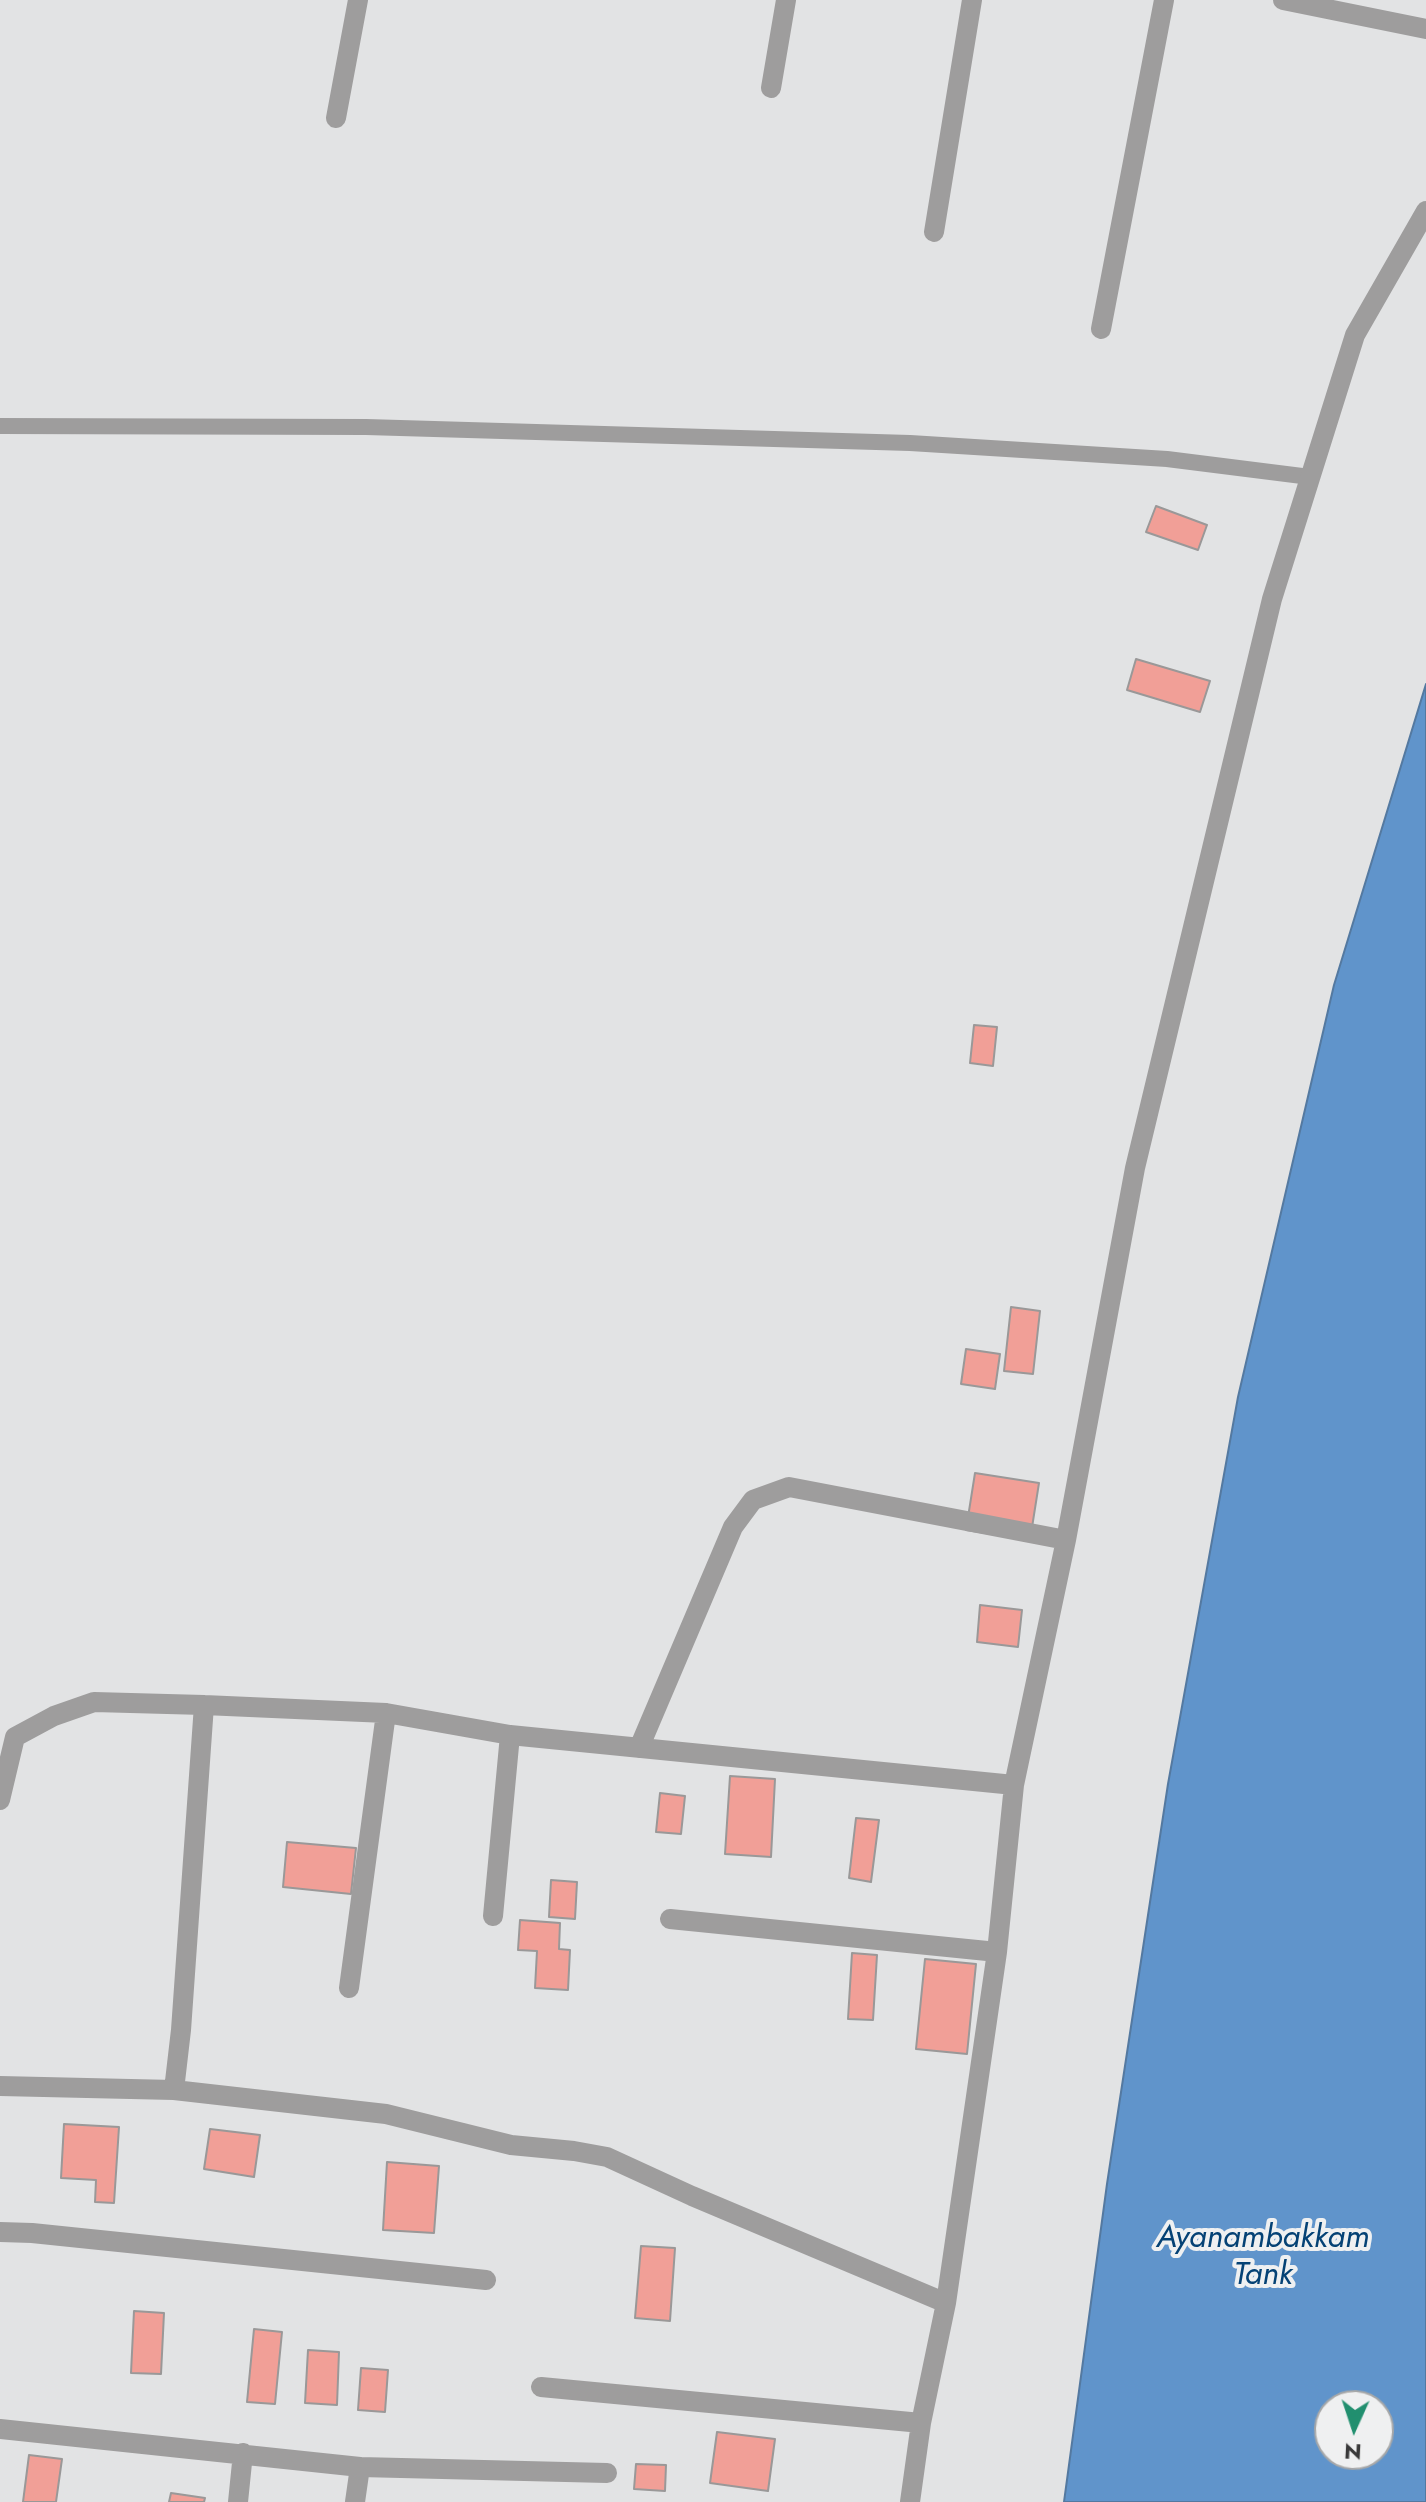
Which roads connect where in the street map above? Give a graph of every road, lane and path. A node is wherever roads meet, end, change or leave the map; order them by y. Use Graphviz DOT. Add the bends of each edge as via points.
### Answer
graph roads {
  1 [pos="358,0"];
  2 [pos="786,0"];
  3 [pos="972,0"];
  4 [pos="1164,0"];
  5 [pos="1283,0"];
  6 [pos="1426,29"];
  7 [pos="771,88"];
  8 [pos="336,118"];
  9 [pos="1426,211"];
  10 [pos="934,232"];
  11 [pos="1101,329"];
  12 [pos="0,426"];
  13 [pos="1310,477"];
  14 [pos="1066,1540"];
  15 [pos="204,1705"];
  16 [pos="386,1713"];
  17 [pos="510,1735"];
  18 [pos="639,1748"];
  19 [pos="1014,1785"];
  20 [pos="0,1800"];
  21 [pos="493,1916"];
  22 [pos="670,1919"];
  23 [pos="997,1952"];
  24 [pos="349,1988"];
  25 [pos="0,2086"];
  26 [pos="174,2090"];
  27 [pos="0,2232"];
  28 [pos="486,2280"];
  29 [pos="946,2303"];
  30 [pos="541,2387"];
  31 [pos="921,2423"];
  32 [pos="0,2429"];
  33 [pos="243,2453"];
  34 [pos="360,2467"];
  35 [pos="607,2473"];
  36 [pos="238,2502"];
  37 [pos="355,2502"];
  38 [pos="910,2502"];
  1 -- 8 [label="street"];
  2 -- 7 [label="street"];
  3 -- 10 [label="street"];
  4 -- 11 [label="street"];
  5 -- 6 [label="street"];
  9 -- 13 [label="street" via="1355,335"];
  12 -- 13 [label="lane" via="366,427 910,443 1167,459"];
  13 -- 14 [label="street" via="1272,599 1135,1168"];
  14 -- 18 [label="street" via="789,1487 753,1500 733,1527"];
  14 -- 19 [label="street"];
  15 -- 16 [label="street"];
  15 -- 20 [label="street" via="94,1702 54,1716 15,1737"];
  15 -- 26 [label="street"];
  16 -- 17 [label="street"];
  16 -- 24 [label="street"];
  17 -- 18 [label="street"];
  17 -- 21 [label="street"];
  18 -- 19 [label="street"];
  19 -- 23 [label="street"];
  22 -- 23 [label="street"];
  23 -- 29 [label="street"];
  25 -- 26 [label="street"];
  26 -- 29 [label="street" via="386,2114 511,2145 607,2157"];
  27 -- 28 [label="street"];
  29 -- 31 [label="street"];
  30 -- 31 [label="street"];
  31 -- 38 [label="street"];
  32 -- 33 [label="street"];
  33 -- 34 [label="street"];
  33 -- 36 [label="street"];
  34 -- 35 [label="street"];
  34 -- 37 [label="street"];
}
